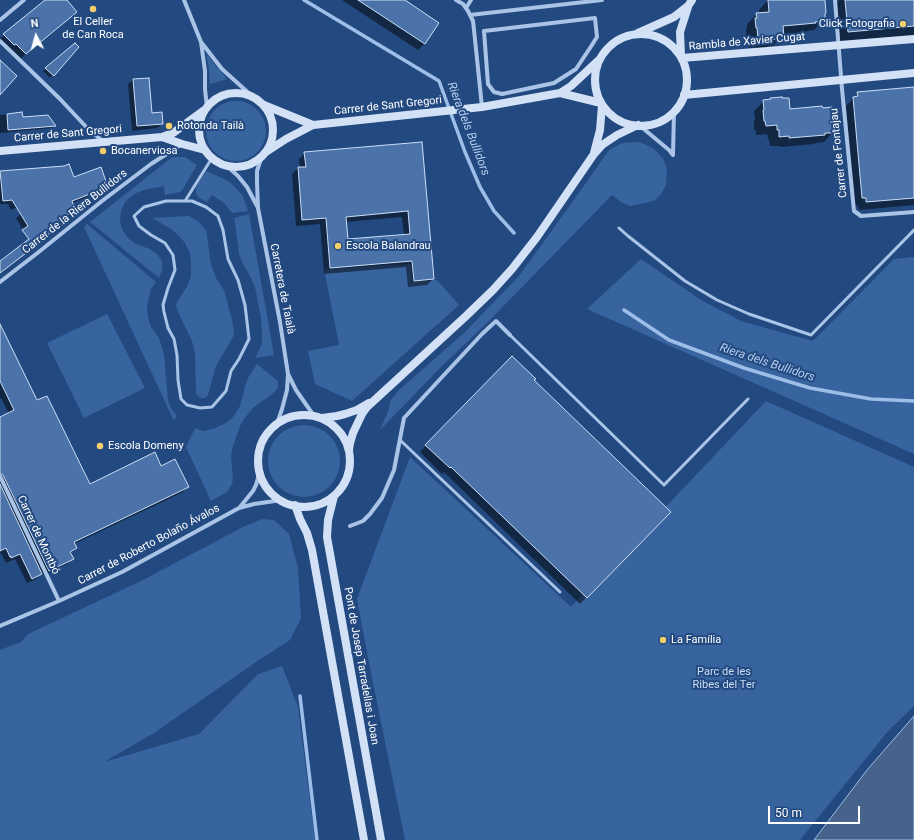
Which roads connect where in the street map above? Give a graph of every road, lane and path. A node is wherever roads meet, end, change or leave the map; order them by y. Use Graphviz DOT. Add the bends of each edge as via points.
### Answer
graph roads {
  1 [pos="24,0"];
  2 [pos="184,0"];
  3 [pos="456,0"];
  4 [pos="471,0"];
  5 [pos="602,0"];
  6 [pos="834,0"];
  7 [pos="690,3"];
  8 [pos="466,8"];
  9 [pos="470,16"];
  10 [pos="1,18"];
  11 [pos="635,35"];
  12 [pos="914,39"];
  13 [pos="0,41"];
  14 [pos="201,42"];
  15 [pos="838,45"];
  16 [pos="681,57"];
  17 [pos="600,59"];
  18 [pos="914,73"];
  19 [pos="841,80"];
  20 [pos="560,92"];
  21 [pos="502,94"];
  22 [pos="684,95"];
  23 [pos="253,97"];
  24 [pos="263,104"];
  25 [pos="602,104"];
  26 [pos="482,107"];
  27 [pos="205,109"];
  28 [pos="674,112"];
  29 [pos="313,125"];
  30 [pos="638,125"];
  31 [pos="162,137"];
  32 [pos="103,142"];
  33 [pos="182,144"];
  34 [pos="204,150"];
  35 [pos="0,151"];
  36 [pos="264,154"];
  37 [pos="594,154"];
  38 [pos="212,158"];
  39 [pos="227,166"];
  40 [pos="185,201"];
  41 [pos="258,208"];
  42 [pos="914,212"];
  43 [pos="619,228"];
  44 [pos="914,230"];
  45 [pos="0,282"];
  46 [pos="510,335"];
  47 [pos="288,374"];
  48 [pos="748,399"];
  49 [pos="373,401"];
  50 [pos="318,417"];
  51 [pos="277,424"];
  52 [pos="400,440"];
  53 [pos="349,450"];
  54 [pos="260,471"];
  55 [pos="0,476"];
  56 [pos="334,496"];
  57 [pos="282,500"];
  58 [pos="295,505"];
  59 [pos="239,508"];
  60 [pos="350,526"];
  61 [pos="560,592"];
  62 [pos="59,601"];
  63 [pos="0,626"];
  64 [pos="364,840"];
  65 [pos="381,840"];
  1 -- 10 [label="street"];
  2 -- 14 [label="street"];
  3 -- 8 [label="street"];
  4 -- 8 [label="street"];
  5 -- 9 [label="street"];
  6 -- 15 [label="street"];
  7 -- 11 [label="main road" via="674,17"];
  7 -- 16 [label="main road" via="680,32"];
  8 -- 9 [label="street"];
  9 -- 26 [label="street" via="474,30"];
  11 -- 16 [label="main road" via="662,39"];
  11 -- 17 [label="main road" via="614,43"];
  12 -- 15 [label="main road, Rambla de Xavier Cugat"];
  13 -- 32 [label="street"];
  14 -- 23 [label="street" via="222,69"];
  14 -- 27 [label="street" via="205,71"];
  15 -- 16 [label="main road, Rambla de Xavier Cugat"];
  15 -- 19 [label="street"];
  16 -- 22 [label="main road" via="687,75"];
  17 -- 20 [label="main road, Carrer de Sant Gregori" via="571,86"];
  17 -- 25 [label="main road" via="595,81"];
  18 -- 19 [label="main road"];
  19 -- 22 [label="main road"];
  19 -- 42 [label="street, Carrer de Fontajau" via="854,211 861,216"];
  20 -- 25 [label="main road, Carrer de Sant Gregori"];
  20 -- 26 [label="main road, Carrer de Sant Gregori"];
  21 -- 21 [label="street" via="554,83 576,69 597,37 595,18 484,31 488,84 494,92"];
  22 -- 28 [label="main road"];
  23 -- 24 [label="main road"];
  23 -- 27 [label="main road" via="237,93 224,95"];
  24 -- 29 [label="main road, Carrer de Sant Gregori"];
  24 -- 36 [label="main road" via="273,128 272,139"];
  25 -- 30 [label="main road" via="617,119"];
  25 -- 37 [label="main road" via="600,130"];
  26 -- 29 [label="main road, Carrer de Sant Gregori"];
  27 -- 31 [label="main road, Carrer de Sant Gregori" via="173,133"];
  27 -- 34 [label="main road" via="199,128"];
  28 -- 30 [label="main road" via="660,121"];
  28 -- 30 [label="street" via="673,155"];
  29 -- 36 [label="main road, Carrer de Sant Gregori"];
  30 -- 37 [label="main road" via="617,135"];
  31 -- 32 [label="main road, Carrer de Sant Gregori"];
  31 -- 33 [label="main road, Carrer de Sant Gregori"];
  32 -- 35 [label="main road, Carrer de Sant Gregori"];
  33 -- 34 [label="main road, Carrer de Sant Gregori"];
  33 -- 45 [label="street, Carrer de la Riera Bullidors" via="114,192"];
  34 -- 38 [label="main road"];
  36 -- 39 [label="main road" via="255,162 240,167"];
  36 -- 41 [label="street, Carretera de Taialà" via="257,171"];
  37 -- 49 [label="main road" via="512,269 469,313"];
  38 -- 39 [label="main road"];
  38 -- 40 [label="lane"];
  39 -- 41 [label="street, Carretera de Taialà" via="247,187"];
  40 -- 40 [label="lane" via="158,203 144,208 134,216 139,226 165,243 173,255 176,270 163,305 168,328 174,339 181,399 187,405 212,407 226,392 231,371 249,339 245,305 238,280 228,259 218,216 206,207"];
  41 -- 47 [label="street, Carretera de Taialà"];
  43 -- 44 [label="lane" via="685,281 717,300 811,335"];
  46 -- 48 [label="lane" via="664,485"];
  46 -- 52 [label="street" via="496,321 482,334 404,418"];
  47 -- 50 [label="street, Carretera de Taialà" via="296,390"];
  47 -- 51 [label="street, Carretera de Taialà" via="287,390"];
  49 -- 50 [label="main road" via="345,414"];
  49 -- 53 [label="main road" via="362,414 353,433"];
  50 -- 51 [label="main road" via="295,416"];
  50 -- 53 [label="main road" via="339,430"];
  51 -- 54 [label="main road" via="261,445 258,462"];
  52 -- 60 [label="street" via="394,470 382,498 363,521"];
  52 -- 61 [label="lane"];
  53 -- 56 [label="main road" via="349,472 344,485"];
  54 -- 57 [label="main road" via="265,485"];
  54 -- 59 [label="street, Carrer de Roberto Bolaño Ávalos" via="253,491"];
  55 -- 62 [label="street, Carrer de Montbó"];
  56 -- 58 [label="main road" via="316,505"];
  56 -- 65 [label="main road, Pont de Josep Tarradellas i Joan" via="328,520 328,537"];
  57 -- 58 [label="main road"];
  57 -- 59 [label="street, Carrer de Roberto Bolaño Ávalos"];
  58 -- 64 [label="main road" via="312,550"];
  59 -- 62 [label="street, Carrer de Roberto Bolaño Ávalos" via="122,572"];
  62 -- 63 [label="street, Carrer de Roberto Bolaño Ávalos"];
}
